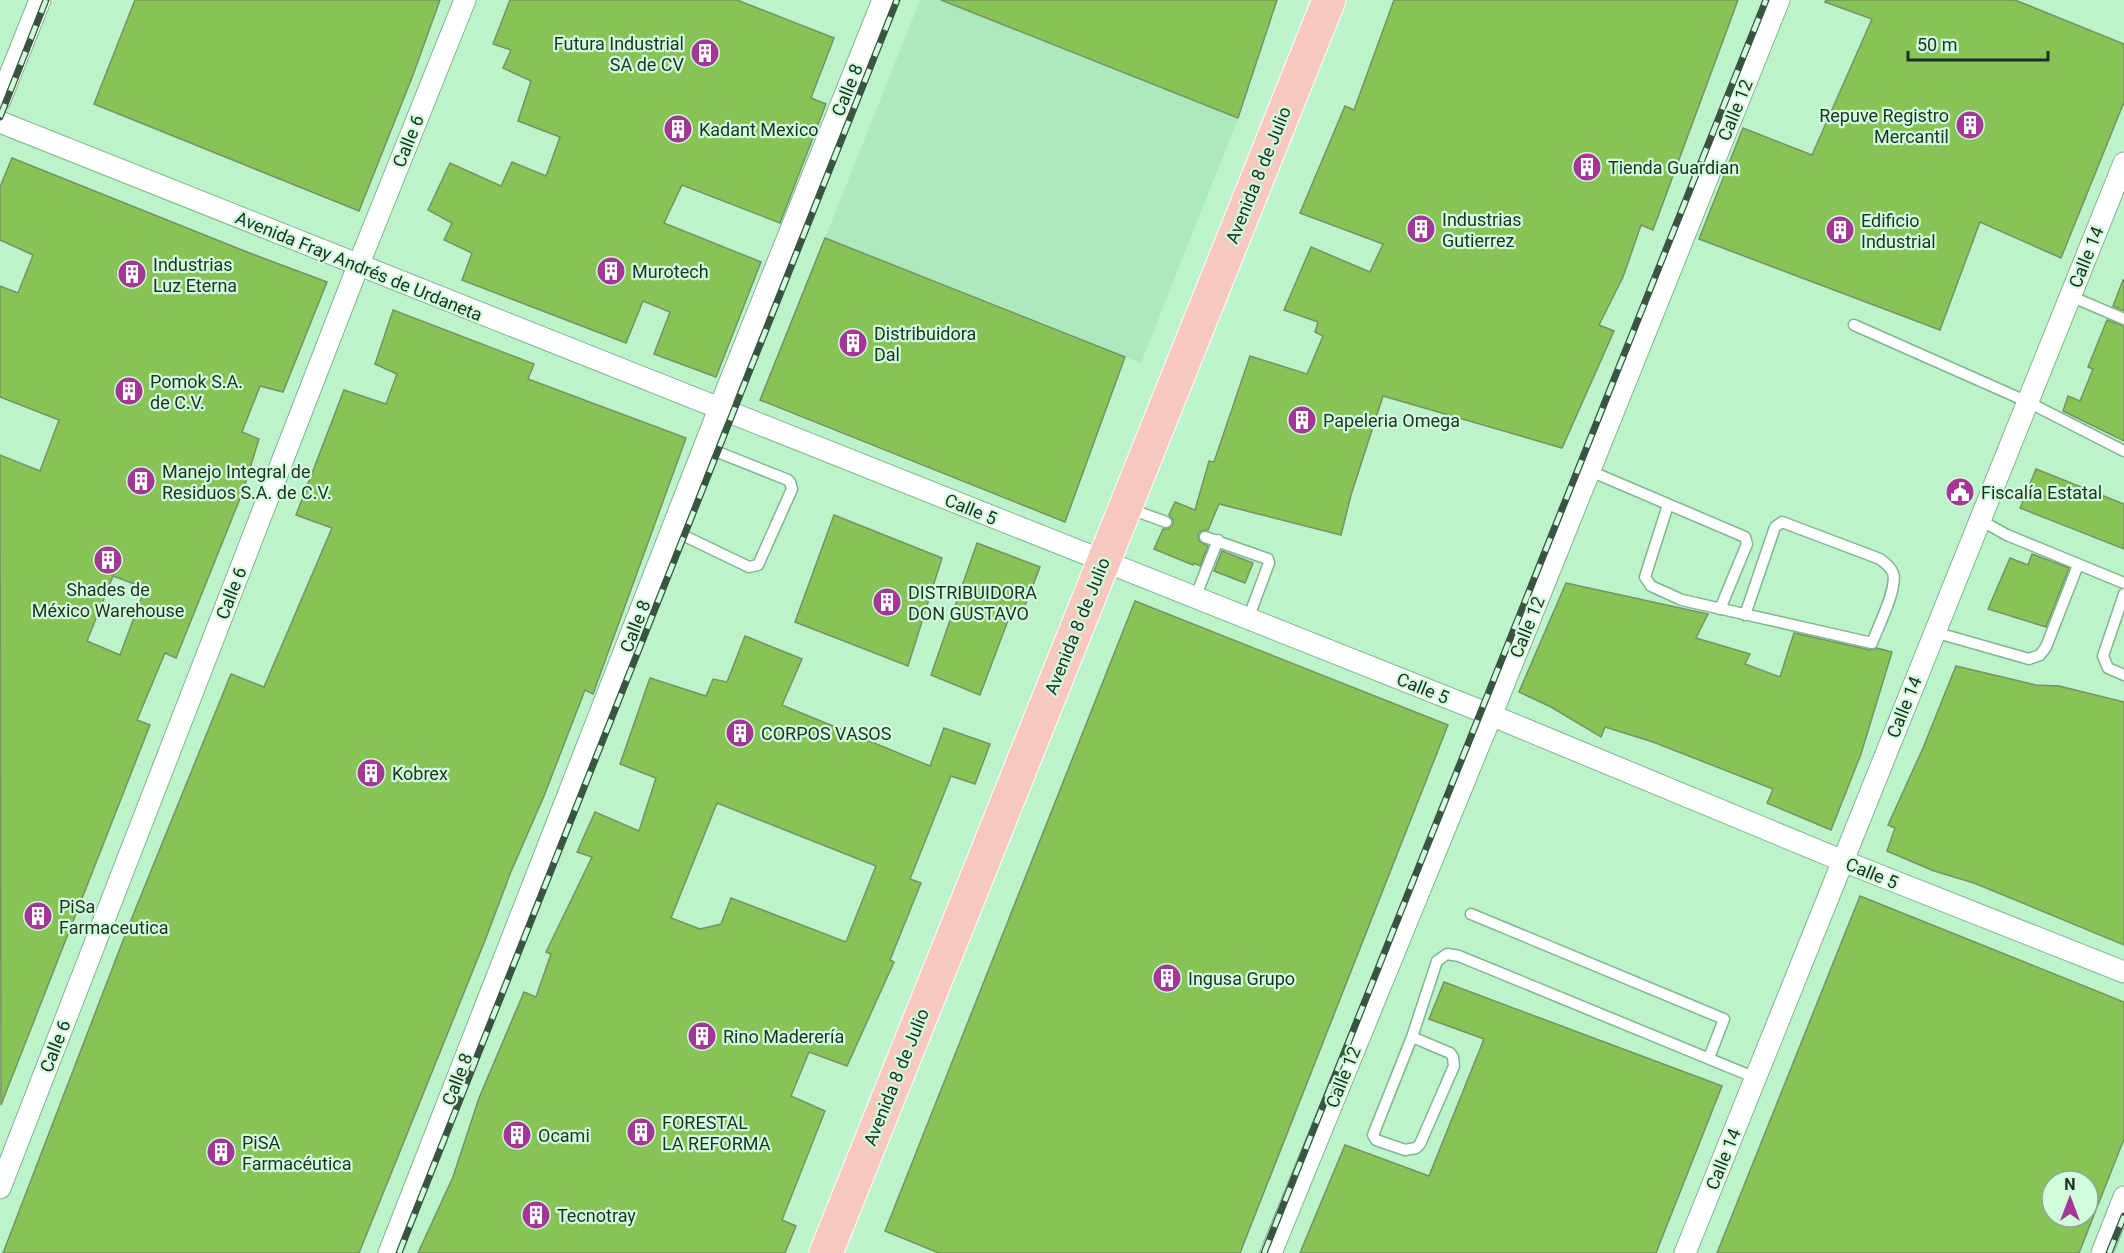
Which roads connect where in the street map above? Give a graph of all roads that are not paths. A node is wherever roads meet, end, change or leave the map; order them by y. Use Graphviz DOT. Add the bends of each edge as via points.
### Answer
graph roads {
  1 [pos="40,0"];
  2 [pos="465,0"];
  3 [pos="883,0"];
  4 [pos="1329,0"];
  5 [pos="1779,0"];
  6 [pos="0,100"];
  7 [pos="0,122"];
  8 [pos="2124,163"];
  9 [pos="2118,197"];
  10 [pos="357,266"];
  11 [pos="2070,296"];
  12 [pos="2124,319"];
  13 [pos="1854,325"];
  14 [pos="2028,402"];
  15 [pos="719,409"];
  16 [pos="705,447"];
  17 [pos="2124,452"];
  18 [pos="1590,471"];
  19 [pos="1668,505"];
  20 [pos="1125,507"];
  21 [pos="1980,520"];
  22 [pos="1166,522"];
  23 [pos="672,530"];
  24 [pos="1205,537"];
  25 [pos="1218,540"];
  26 [pos="1103,561"];
  27 [pos="2078,565"];
  28 [pos="2124,583"];
  29 [pos="2124,594"];
  30 [pos="1195,598"];
  31 [pos="1720,609"];
  32 [pos="1745,615"];
  33 [pos="1248,619"];
  34 [pos="1934,632"];
  35 [pos="2124,675"];
  36 [pos="1491,716"];
  37 [pos="1843,861"];
  38 [pos="1471,914"];
  39 [pos="2124,972"];
  40 [pos="1412,1037"];
  41 [pos="1709,1058"];
  42 [pos="1756,1078"];
  43 [pos="0,1188"];
  44 [pos="2124,1197"];
  45 [pos="389,1253"];
  46 [pos="826,1253"];
  47 [pos="1271,1253"];
  48 [pos="1685,1253"];
  49 [pos="2102,1253"];
  1 -- 6 [label="street"];
  2 -- 10 [label="street, Calle 6"];
  3 -- 15 [label="street, Calle 8"];
  4 -- 20 [label="main road, Avenida 8 de Julio"];
  5 -- 18 [label="street, Calle 12"];
  7 -- 10 [label="street, Avenida Fray Andrés de Urdaneta"];
  8 -- 9 [label="street, Calle 14"];
  9 -- 11 [label="street, Calle 14"];
  10 -- 15 [label="street, Avenida Fray Andrés de Urdaneta"];
  10 -- 43 [label="street, Calle 6"];
  11 -- 12 [label="lane"];
  11 -- 14 [label="street, Calle 14"];
  13 -- 14 [label="lane"];
  14 -- 17 [label="lane"];
  14 -- 21 [label="street, Calle 14"];
  15 -- 16 [label="street, Calle 8"];
  15 -- 26 [label="street, Calle 5"];
  16 -- 23 [label="street, Calle 8"];
  16 -- 23 [label="lane" via="788,480 792,489 758,566 748,567"];
  18 -- 19 [label="lane"];
  18 -- 36 [label="street, Calle 12"];
  19 -- 31 [label="lane" via="1646,580 1682,600"];
  19 -- 31 [label="lane" via="1747,539"];
  20 -- 22 [label="lane"];
  20 -- 26 [label="main road, Avenida 8 de Julio"];
  21 -- 27 [label="lane"];
  21 -- 34 [label="street, Calle 14"];
  23 -- 45 [label="street, Calle 8"];
  24 -- 25 [label="lane"];
  25 -- 30 [label="lane"];
  25 -- 33 [label="lane" via="1269,561"];
  26 -- 30 [label="street, Calle 5"];
  26 -- 46 [label="main road, Avenida 8 de Julio"];
  27 -- 28 [label="lane"];
  27 -- 34 [label="lane" via="2040,655 2029,658"];
  29 -- 35 [label="lane" via="2103,656 2108,668"];
  30 -- 33 [label="street, Calle 5"];
  31 -- 32 [label="lane"];
  32 -- 32 [label="lane" via="1872,643 1894,585 1893,574 1880,559 1782,522 1775,527"];
  33 -- 36 [label="street, Calle 5"];
  34 -- 37 [label="street, Calle 14"];
  36 -- 37 [label="street, Calle 5"];
  36 -- 47 [label="street, Calle 12"];
  37 -- 39 [label="street, Calle 5"];
  37 -- 42 [label="street, Calle 14"];
  38 -- 41 [label="lane" via="1724,1019"];
  40 -- 40 [label="lane" via="1373,1135 1376,1140 1405,1150 1420,1144 1454,1061 1445,1051"];
  40 -- 41 [label="lane" via="1437,961 1453,954"];
  41 -- 42 [label="lane"];
  42 -- 48 [label="street, Calle 14"];
  44 -- 49 [label="street"];
}
